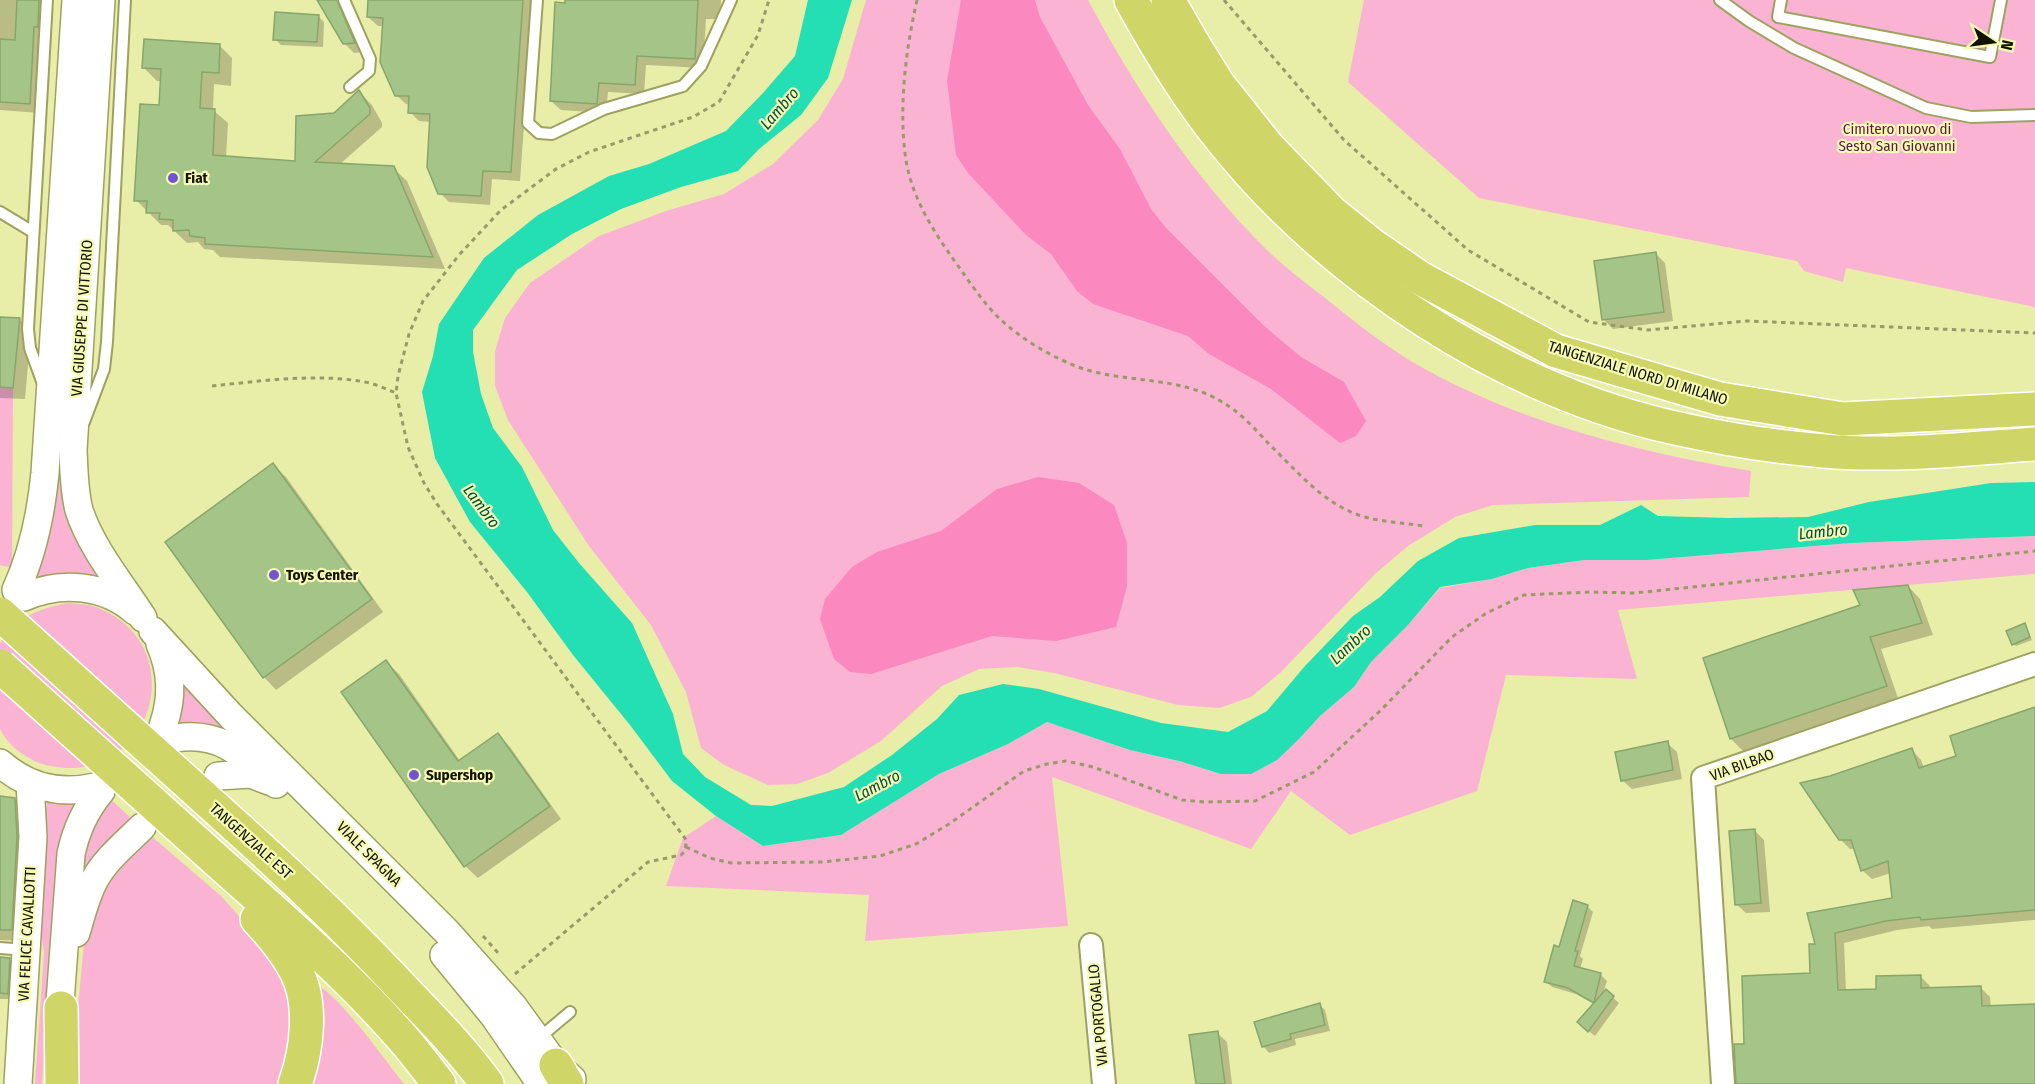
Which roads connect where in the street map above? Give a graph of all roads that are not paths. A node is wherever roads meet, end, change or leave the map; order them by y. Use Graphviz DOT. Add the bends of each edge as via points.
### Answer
graph roads {
  1 [pos="47,0"];
  2 [pos="76,0"];
  3 [pos="101,0"];
  4 [pos="125,0"];
  5 [pos="344,0"];
  6 [pos="537,0"];
  7 [pos="730,0"];
  8 [pos="1131,0"];
  9 [pos="1168,0"];
  10 [pos="1181,0"];
  11 [pos="1781,0"];
  12 [pos="2001,0"];
  13 [pos="1726,2"];
  14 [pos="350,87"];
  15 [pos="2035,115"];
  16 [pos="0,212"];
  17 [pos="1331,212"];
  18 [pos="33,232"];
  19 [pos="2035,409"];
  20 [pos="48,423"];
  21 [pos="2035,444"];
  22 [pos="74,450"];
  23 [pos="13,600"];
  24 [pos="148,625"];
  25 [pos="2035,664"];
  26 [pos="0,666"];
  27 [pos="0,685"];
  28 [pos="0,763"];
  29 [pos="218,776"];
  30 [pos="30,783"];
  31 [pos="275,783"];
  32 [pos="142,827"];
  33 [pos="211,864"];
  34 [pos="1091,945"];
  35 [pos="13,949"];
  36 [pos="61,1008"];
  37 [pos="570,1012"];
  38 [pos="556,1071"];
  39 [pos="18,1084"];
  40 [pos="28,1084"];
  41 [pos="53,1084"];
  42 [pos="62,1084"];
  43 [pos="295,1084"];
  44 [pos="440,1084"];
  45 [pos="487,1084"];
  46 [pos="1104,1084"];
  47 [pos="1723,1084"];
  1 -- 18 [label="lane, VIA GIUSEPPE DI VITTORIO"];
  2 -- 20 [label="street, VIA GIUSEPPE DI VITTORIO"];
  3 -- 22 [label="street, VIA GIUSEPPE DI VITTORIO"];
  4 -- 22 [label="lane" via="104,369"];
  5 -- 14 [label="lane" via="370,59 369,71"];
  6 -- 7 [label="lane" via="528,123 539,133 552,134 604,109 684,86 701,66"];
  8 -- 21 [label="highway" via="1158,49 1222,141 1309,232 1354,272 1408,310 1499,364 1624,414 1673,428 1757,443 1887,453"];
  9 -- 17 [label="highway, TANGENZIALE NORD DI MILANO" via="1218,84 1268,147"];
  10 -- 17 [label="highway" via="1231,80"];
  11 -- 12 [label="lane" via="1778,17 1990,57"];
  13 -- 15 [label="lane" via="1794,48 1926,108 1971,117"];
  16 -- 18 [label="lane"];
  17 -- 19 [label="highway, TANGENZIALE NORD DI MILANO" via="1420,278 1556,351 1720,399 1843,419"];
  18 -- 20 [label="lane, VIA GIUSEPPE DI VITTORIO" via="28,328 30,348 44,387"];
  20 -- 23 [label="street, VIA GIUSEPPE DI VITTORIO" via="41,510"];
  22 -- 24 [label="street, VIA GIUSEPPE DI VITTORIO" via="74,481 88,532"];
  23 -- 24 [label="street" via="53,588 84,588 115,598"];
  23 -- 45 [label="highway, TANGENZIALE EST, bridge" via="240,830 372,956"];
  24 -- 31 [label="street, VIALE SPAGNA" via="167,660 170,732 227,744"];
  24 -- 38 [label="street, VIALE SPAGNA" via="230,715 446,931 499,990"];
  25 -- 47 [label="street, VIA BILBAO" via="1704,778"];
  26 -- 33 [label="highway, bridge"];
  27 -- 33 [label="highway"];
  28 -- 30 [label="street"];
  29 -- 31 [label="street" via="251,774"];
  30 -- 35 [label="street, VIA FELICE CAVALLOTTI" via="33,837"];
  30 -- 36 [label="street" via="64,790 98,789 75,834 71,854"];
  31 -- 38 [label="street, VIALE SPAGNA" via="427,936 494,1016"];
  32 -- 36 [label="street" via="94,880 71,953"];
  33 -- 43 [label="highway" via="276,939 297,972 305,1003 306,1035"];
  33 -- 44 [label="highway" via="313,947 405,1040"];
  34 -- 46 [label="street, VIA PORTOGALLO"];
  35 -- 39 [label="street, VIA FELICE CAVALLOTTI"];
  35 -- 40 [label="street" via="35,985"];
  36 -- 41 [label="street"];
  36 -- 42 [label="highway"];
  37 -- 38 [label="lane"];
}
